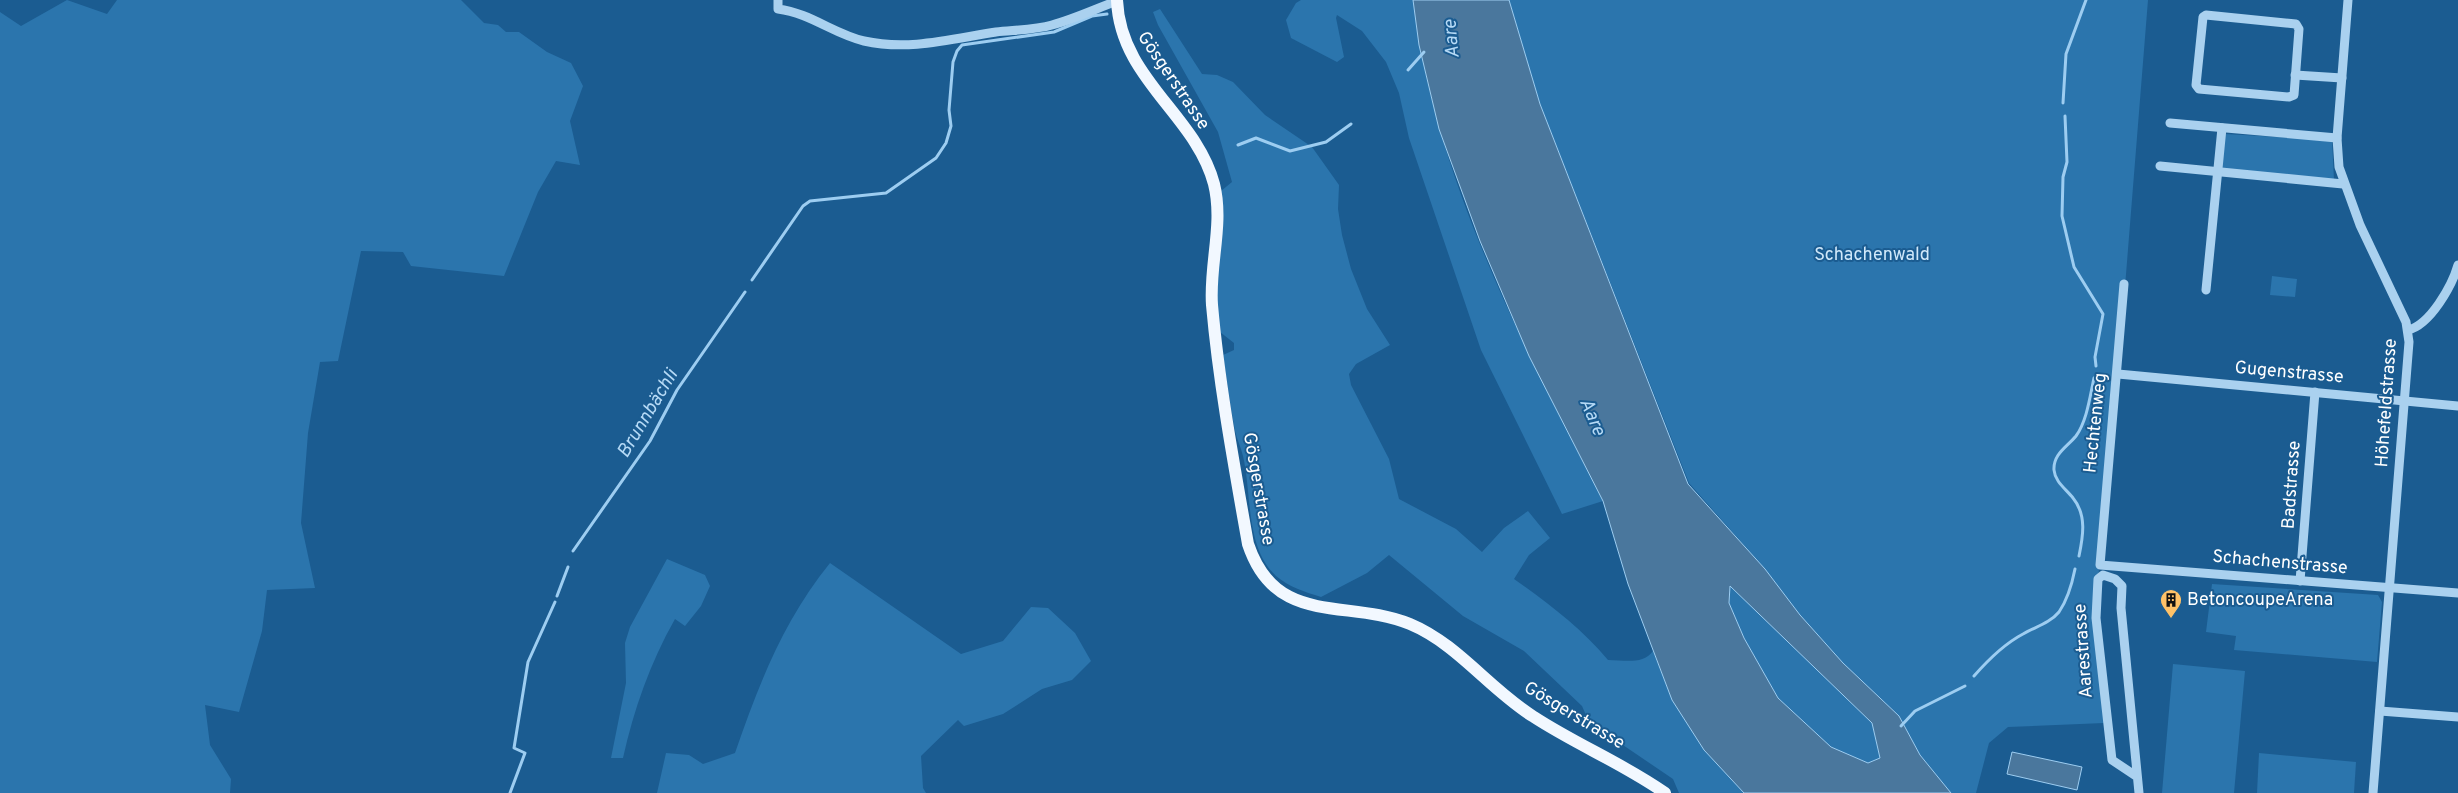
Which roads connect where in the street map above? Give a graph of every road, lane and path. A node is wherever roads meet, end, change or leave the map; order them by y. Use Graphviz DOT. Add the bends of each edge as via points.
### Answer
graph roads {
  1 [pos="778,0"];
  2 [pos="2348,0"];
  3 [pos="1117,1"];
  4 [pos="2295,74"];
  5 [pos="2342,78"];
  6 [pos="2170,123"];
  7 [pos="2222,128"];
  8 [pos="2337,138"];
  9 [pos="2160,166"];
  10 [pos="2218,173"];
  11 [pos="2343,184"];
  12 [pos="2458,265"];
  13 [pos="2124,284"];
  14 [pos="2206,290"];
  15 [pos="2408,330"];
  16 [pos="2118,374"];
  17 [pos="2315,392"];
  18 [pos="2404,400"];
  19 [pos="2458,406"];
  20 [pos="2100,565"];
  21 [pos="2300,581"];
  22 [pos="2390,588"];
  23 [pos="2458,593"];
  24 [pos="2380,711"];
  25 [pos="2458,717"];
  26 [pos="2136,776"];
  27 [pos="1665,793"];
  28 [pos="2139,793"];
  29 [pos="2373,793"];
  1 -- 3 [label="street" via="778,9 804,15 862,41 894,45 934,44 1050,26"];
  2 -- 5 [label="street, Höhefeldstrasse"];
  3 -- 27 [label="main road, Gösgerstrasse" via="1120,29 1133,58 1204,159 1214,184 1217,222 1211,286 1217,343 1248,544 1265,576 1283,592 1311,606 1388,617 1422,630 1452,650 1533,717"];
  4 -- 4 [label="street" via="2296,24 2206,15 2203,18 2196,85 2199,89 2289,97 2294,95"];
  4 -- 5 [label="street"];
  5 -- 8 [label="street, Höhefeldstrasse"];
  6 -- 7 [label="street"];
  7 -- 8 [label="street"];
  7 -- 10 [label="street"];
  8 -- 11 [label="street, Höhefeldstrasse"];
  9 -- 10 [label="street"];
  10 -- 11 [label="street"];
  10 -- 14 [label="street"];
  11 -- 15 [label="street, Höhefeldstrasse"];
  12 -- 15 [label="street" via="2455,276 2428,319"];
  13 -- 16 [label="street, Hechtenweg"];
  15 -- 18 [label="street, Höhefeldstrasse"];
  16 -- 17 [label="street, Gugenstrasse"];
  16 -- 20 [label="street, Hechtenweg"];
  17 -- 18 [label="street, Gugenstrasse"];
  17 -- 21 [label="street, Badstrasse"];
  18 -- 19 [label="street, Gugenstrasse"];
  18 -- 22 [label="street, Höhefeldstrasse"];
  20 -- 21 [label="street, Schachenstrasse"];
  21 -- 22 [label="street, Schachenstrasse"];
  22 -- 23 [label="street, Schachenstrasse"];
  22 -- 24 [label="street, Höhefeldstrasse"];
  24 -- 25 [label="street"];
  24 -- 29 [label="street, Höhefeldstrasse"];
  26 -- 26 [label="street, Aarestrasse" via="2121,608 2122,586 2115,579 2103,575 2098,579 2096,618 2112,760"];
  26 -- 28 [label="street, Aarestrasse"];
}
